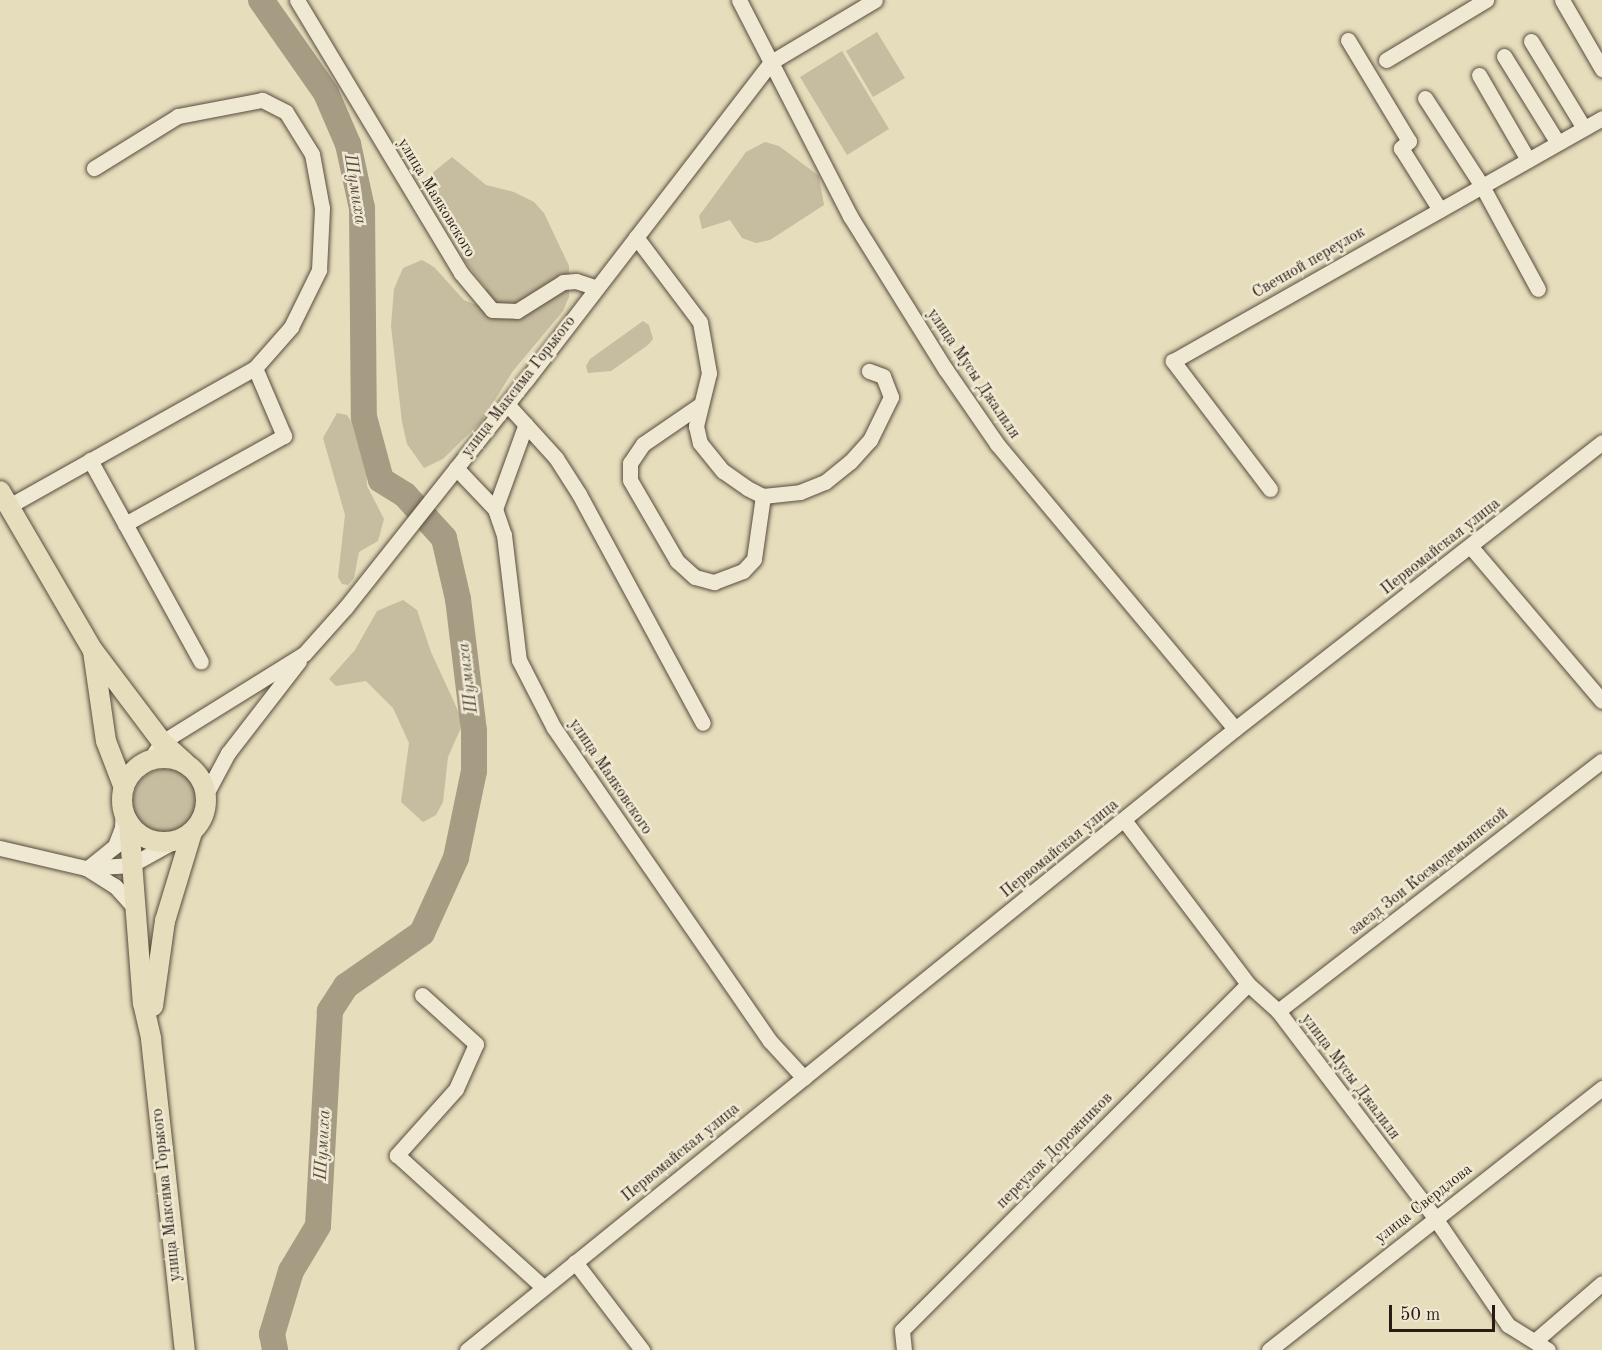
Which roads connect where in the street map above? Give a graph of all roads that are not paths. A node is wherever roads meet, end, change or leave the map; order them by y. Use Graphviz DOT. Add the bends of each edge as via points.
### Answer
graph roads {
  1 [pos="297,0"];
  2 [pos="740,0"];
  3 [pos="875,0"];
  4 [pos="1486,0"];
  5 [pos="1562,0"];
  6 [pos="1348,40"];
  7 [pos="1531,41"];
  8 [pos="1504,56"];
  9 [pos="1386,60"];
  10 [pos="771,62"];
  11 [pos="1602,69"];
  12 [pos="1479,75"];
  13 [pos="1425,98"];
  14 [pos="1602,118"];
  15 [pos="1584,128"];
  16 [pos="1558,143"];
  17 [pos="1528,160"];
  18 [pos="94,168"];
  19 [pos="1482,186"];
  20 [pos="1440,210"];
  21 [pos="636,237"];
  22 [pos="597,288"];
  23 [pos="1538,289"];
  24 [pos="255,368"];
  25 [pos="868,372"];
  26 [pos="507,404"];
  27 [pos="700,405"];
  28 [pos="526,424"];
  29 [pos="1602,442"];
  30 [pos="90,460"];
  31 [pos="456,468"];
  32 [pos="1270,489"];
  33 [pos="763,495"];
  34 [pos="4,498"];
  35 [pos="495,509"];
  36 [pos="125,524"];
  37 [pos="1471,547"];
  38 [pos="92,649"];
  39 [pos="304,654"];
  40 [pos="201,662"];
  41 [pos="1602,701"];
  42 [pos="703,723"];
  43 [pos="1235,729"];
  44 [pos="162,742"];
  45 [pos="150,761"];
  46 [pos="1602,761"];
  47 [pos="185,764"];
  48 [pos="124,788"];
  49 [pos="206,794"];
  50 [pos="126,816"];
  51 [pos="1124,820"];
  52 [pos="192,831"];
  53 [pos="174,841"];
  54 [pos="0,848"];
  55 [pos="131,865"];
  56 [pos="86,868"];
  57 [pos="138,911"];
  58 [pos="1248,984"];
  59 [pos="422,995"];
  60 [pos="1278,1011"];
  61 [pos="151,1039"];
  62 [pos="804,1078"];
  63 [pos="1602,1089"];
  64 [pos="1435,1218"];
  65 [pos="575,1262"];
  66 [pos="1602,1282"];
  67 [pos="543,1287"];
  68 [pos="1536,1340"];
  69 [pos="185,1350"];
  70 [pos="466,1350"];
  71 [pos="642,1350"];
  72 [pos="904,1350"];
  73 [pos="1269,1350"];
  74 [pos="1548,1350"];
  1 -- 22 [label="street, улица Маяковского" via="461,273 492,310 518,311 563,282 587,283"];
  2 -- 10 [label="street, улица Мусы Джалиля"];
  3 -- 10 [label="street, улица Максима Горького"];
  4 -- 9 [label="street"];
  5 -- 11 [label="street"];
  6 -- 20 [label="street" via="1409,141 1401,148"];
  7 -- 15 [label="street"];
  8 -- 16 [label="street"];
  10 -- 21 [label="street, улица Максима Горького"];
  10 -- 43 [label="street, улица Мусы Джалиля" via="850,216 997,444"];
  12 -- 17 [label="street"];
  13 -- 19 [label="street"];
  14 -- 15 [label="street, Свечной переулок"];
  15 -- 16 [label="street, Свечной переулок"];
  16 -- 17 [label="street, Свечной переулок"];
  17 -- 19 [label="street, Свечной переулок"];
  18 -- 24 [label="street" via="178,116 262,100 286,112 312,154 322,208 319,270 291,327"];
  19 -- 20 [label="street, Свечной переулок"];
  19 -- 23 [label="street"];
  20 -- 32 [label="street, Свечной переулок" via="1173,361"];
  21 -- 22 [label="street, улица Максима Горького"];
  21 -- 27 [label="street" via="700,322 709,373"];
  22 -- 26 [label="street, улица Максима Горького"];
  24 -- 30 [label="street"];
  24 -- 36 [label="street" via="284,436"];
  25 -- 33 [label="street" via="882,376 891,397 870,440 825,482 800,492"];
  26 -- 28 [label="street"];
  26 -- 31 [label="street, улица Максима Горького"];
  27 -- 33 [label="street" via="696,426 700,443 723,471"];
  27 -- 33 [label="street" via="643,444 630,462 630,480 677,561 695,577 714,582 743,571 754,559"];
  28 -- 35 [label="street"];
  28 -- 42 [label="street" via="556,458 579,494"];
  29 -- 37 [label="street, Первомайская улица"];
  30 -- 34 [label="street"];
  30 -- 36 [label="street"];
  31 -- 35 [label="street, улица Маяковского"];
  31 -- 39 [label="street, улица Максима Горького"];
  34 -- 38 [label="main road"];
  35 -- 62 [label="street, улица Маяковского" via="504,535 519,660 554,728 770,1041"];
  36 -- 40 [label="street"];
  37 -- 41 [label="street"];
  37 -- 43 [label="street, Первомайская улица"];
  38 -- 44 [label="main road"];
  38 -- 48 [label="main road" via="106,741"];
  39 -- 44 [label="street, улица Максима Горького"];
  39 -- 49 [label="street" via="228,753"];
  43 -- 51 [label="street, Первомайская улица"];
  44 -- 45 [label="street, улица Максима Горького"];
  44 -- 47 [label="main road"];
  45 -- 47 [label="main road" via="162,758"];
  45 -- 48 [label="main road, улица Максима Горького" via="130,777"];
  46 -- 60 [label="street, заезд Зои Космодемьянской"];
  47 -- 49 [label="main road" via="199,776"];
  48 -- 50 [label="main road, улица Максима Горького"];
  49 -- 52 [label="main road, улица Максима Горького" via="201,821"];
  50 -- 53 [label="main road" via="149,838"];
  50 -- 55 [label="main road, улица Максима Горького"];
  50 -- 56 [label="street" via="115,846 103,859"];
  51 -- 58 [label="street, улица Мусы Джалиля"];
  51 -- 62 [label="street, Первомайская улица"];
  52 -- 53 [label="main road"];
  52 -- 61 [label="main road, улица Максима Горького" via="163,933"];
  53 -- 55 [label="street"];
  54 -- 56 [label="street"];
  55 -- 56 [label="street"];
  55 -- 57 [label="main road, улица Максима Горького"];
  56 -- 57 [label="street" via="115,886"];
  57 -- 61 [label="main road, улица Максима Горького" via="143,1003"];
  58 -- 60 [label="street, улица Мусы Джалиля"];
  58 -- 72 [label="street, переулок Дорожников" via="902,1330"];
  59 -- 67 [label="street" via="476,1044 456,1089 397,1155"];
  60 -- 64 [label="street, улица Мусы Джалиля"];
  61 -- 69 [label="main road, улица Максима Горького"];
  62 -- 65 [label="street, Первомайская улица"];
  63 -- 64 [label="street, улица Свердлова"];
  64 -- 68 [label="street, улица Мусы Джалиля" via="1508,1325"];
  64 -- 73 [label="street, улица Свердлова"];
  65 -- 67 [label="street, Первомайская улица"];
  65 -- 71 [label="street"];
  66 -- 68 [label="street"];
  67 -- 70 [label="street, Первомайская улица"];
  68 -- 74 [label="street, улица Мусы Джалиля"];
}
